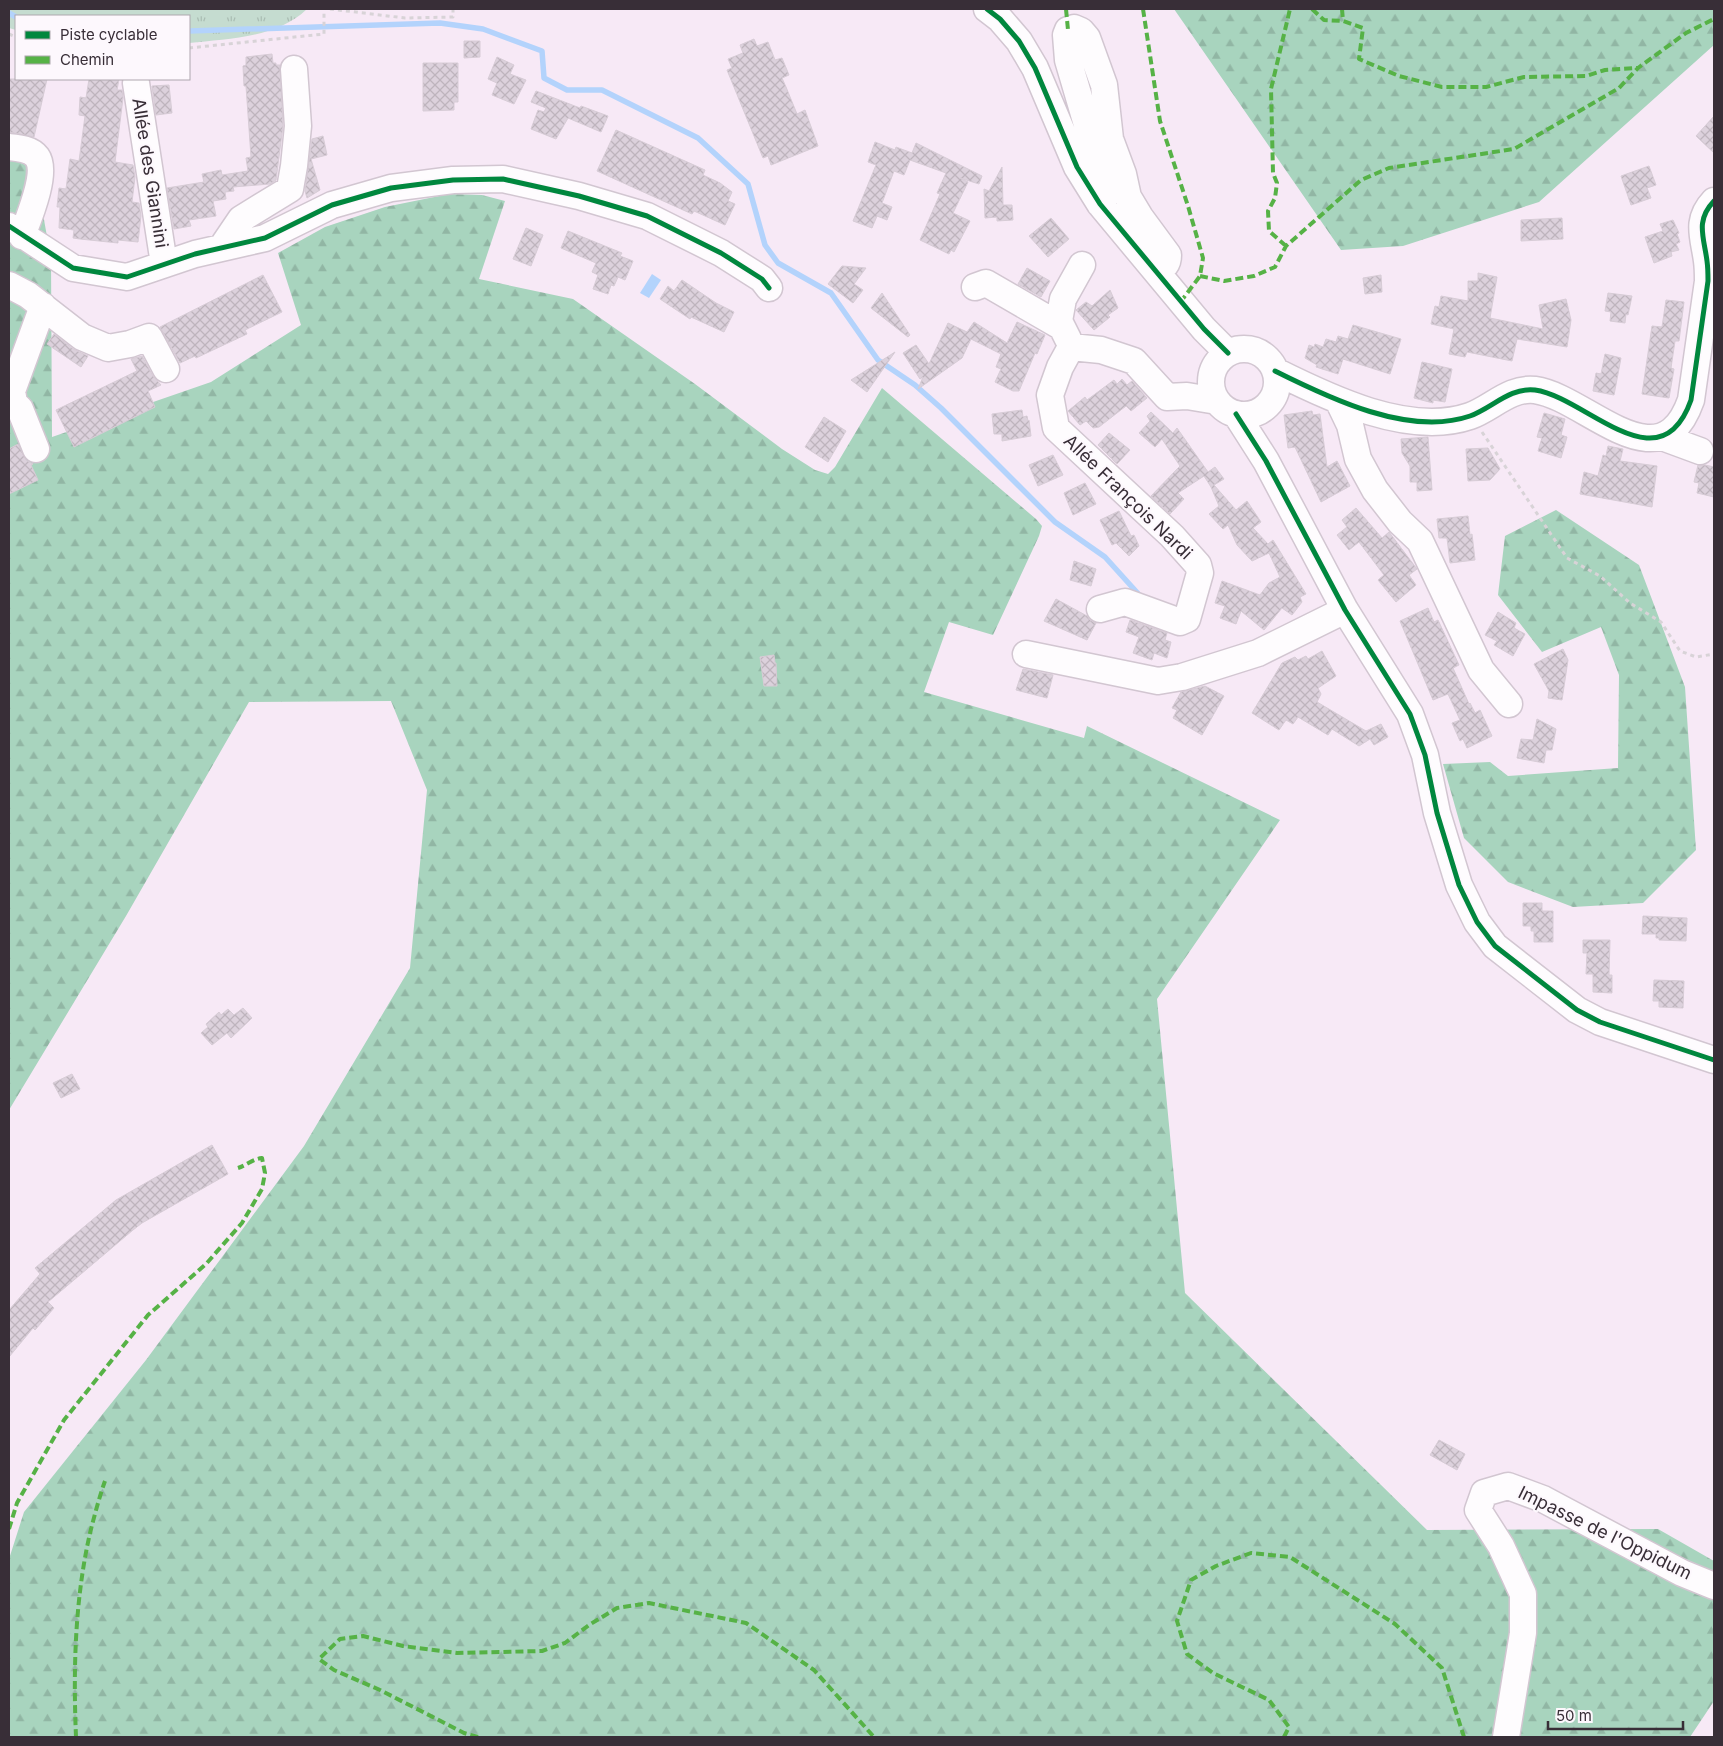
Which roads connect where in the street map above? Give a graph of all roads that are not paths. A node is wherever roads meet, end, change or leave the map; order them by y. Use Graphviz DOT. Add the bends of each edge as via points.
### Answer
graph roads {
  1 [pos="987,9"];
  2 [pos="294,69"];
  3 [pos="136,83"];
  4 [pos="9,147"];
  5 [pos="1714,201"];
  6 [pos="1100,204"];
  7 [pos="16,231"];
  8 [pos="222,247"];
  9 [pos="164,264"];
  10 [pos="1082,265"];
  11 [pos="1157,271"];
  12 [pos="9,284"];
  13 [pos="975,287"];
  14 [pos="770,288"];
  15 [pos="43,306"];
  16 [pos="1066,337"];
  17 [pos="166,369"];
  18 [pos="1221,384"];
  19 [pos="1271,391"];
  20 [pos="1338,400"];
  21 [pos="1662,437"];
  22 [pos="36,449"];
  23 [pos="1700,451"];
  24 [pos="1266,462"];
  25 [pos="1100,609"];
  26 [pos="1345,610"];
  27 [pos="1026,654"];
  28 [pos="1508,704"];
  29 [pos="1714,1060"];
  30 [pos="1714,1586"];
  31 [pos="1506,1737"];
  1 -- 6 [label="street" via="1019,41 1035,68 1077,168"];
  2 -- 8 [label="street" via="298,126 290,189 241,219"];
  3 -- 9 [label="street, Allée des Giannini"];
  4 -- 7 [label="street" via="26,149 37,157 40,166 37,194"];
  5 -- 21 [label="street" via="1702,219 1708,281 1691,400 1677,426"];
  6 -- 11 [label="street"];
  6 -- 11 [label="street" via="1106,196 1106,189 1068,60 1066,34 1074,28 1087,38 1104,85 1110,139 1128,197 1168,254 1165,266"];
  7 -- 9 [label="street" via="73,268 127,277"];
  8 -- 9 [label="street"];
  8 -- 14 [label="street" via="265,238 332,204 391,188 453,180 503,179 647,216 721,253 762,279"];
  10 -- 16 [label="street, Allée François Nardi" via="1063,299 1059,321"];
  11 -- 18 [label="street" via="1204,329"];
  12 -- 15 [label="street"];
  13 -- 16 [label="street" via="986,283"];
  15 -- 17 [label="street" via="82,337 108,348 149,337"];
  15 -- 22 [label="street" via="12,391 14,403 20,409"];
  16 -- 18 [label="street" via="1134,361 1167,397 1187,396"];
  16 -- 25 [label="street, Allée François Nardi" via="1050,395 1056,428 1172,536 1198,565 1200,572 1187,619 1180,622 1125,602"];
  18 -- 19 [label="street" via="1245,415"];
  18 -- 19 [label="street" via="1237,350 1247,349 1256,351 1271,362"];
  18 -- 24 [label="street"];
  19 -- 20 [label="street" via="1307,387"];
  19 -- 24 [label="street" via="1261,429"];
  20 -- 21 [label="street" via="1363,410 1404,419 1447,421 1470,416 1516,391 1535,390 1552,395 1626,434"];
  20 -- 28 [label="street" via="1350,425 1358,460 1375,490 1420,541 1481,670"];
  21 -- 23 [label="street"];
  24 -- 26 [label="street"];
  26 -- 27 [label="street" via="1258,653 1182,678 1158,681"];
  26 -- 29 [label="street" via="1410,714 1425,755 1437,812 1459,886 1477,922 1496,946 1577,1010 1600,1022"];
  30 -- 31 [label="street, Impasse de l'Oppidum" via="1682,1573 1543,1499 1508,1486 1484,1493 1478,1510 1501,1546 1523,1594 1523,1633"];
}
